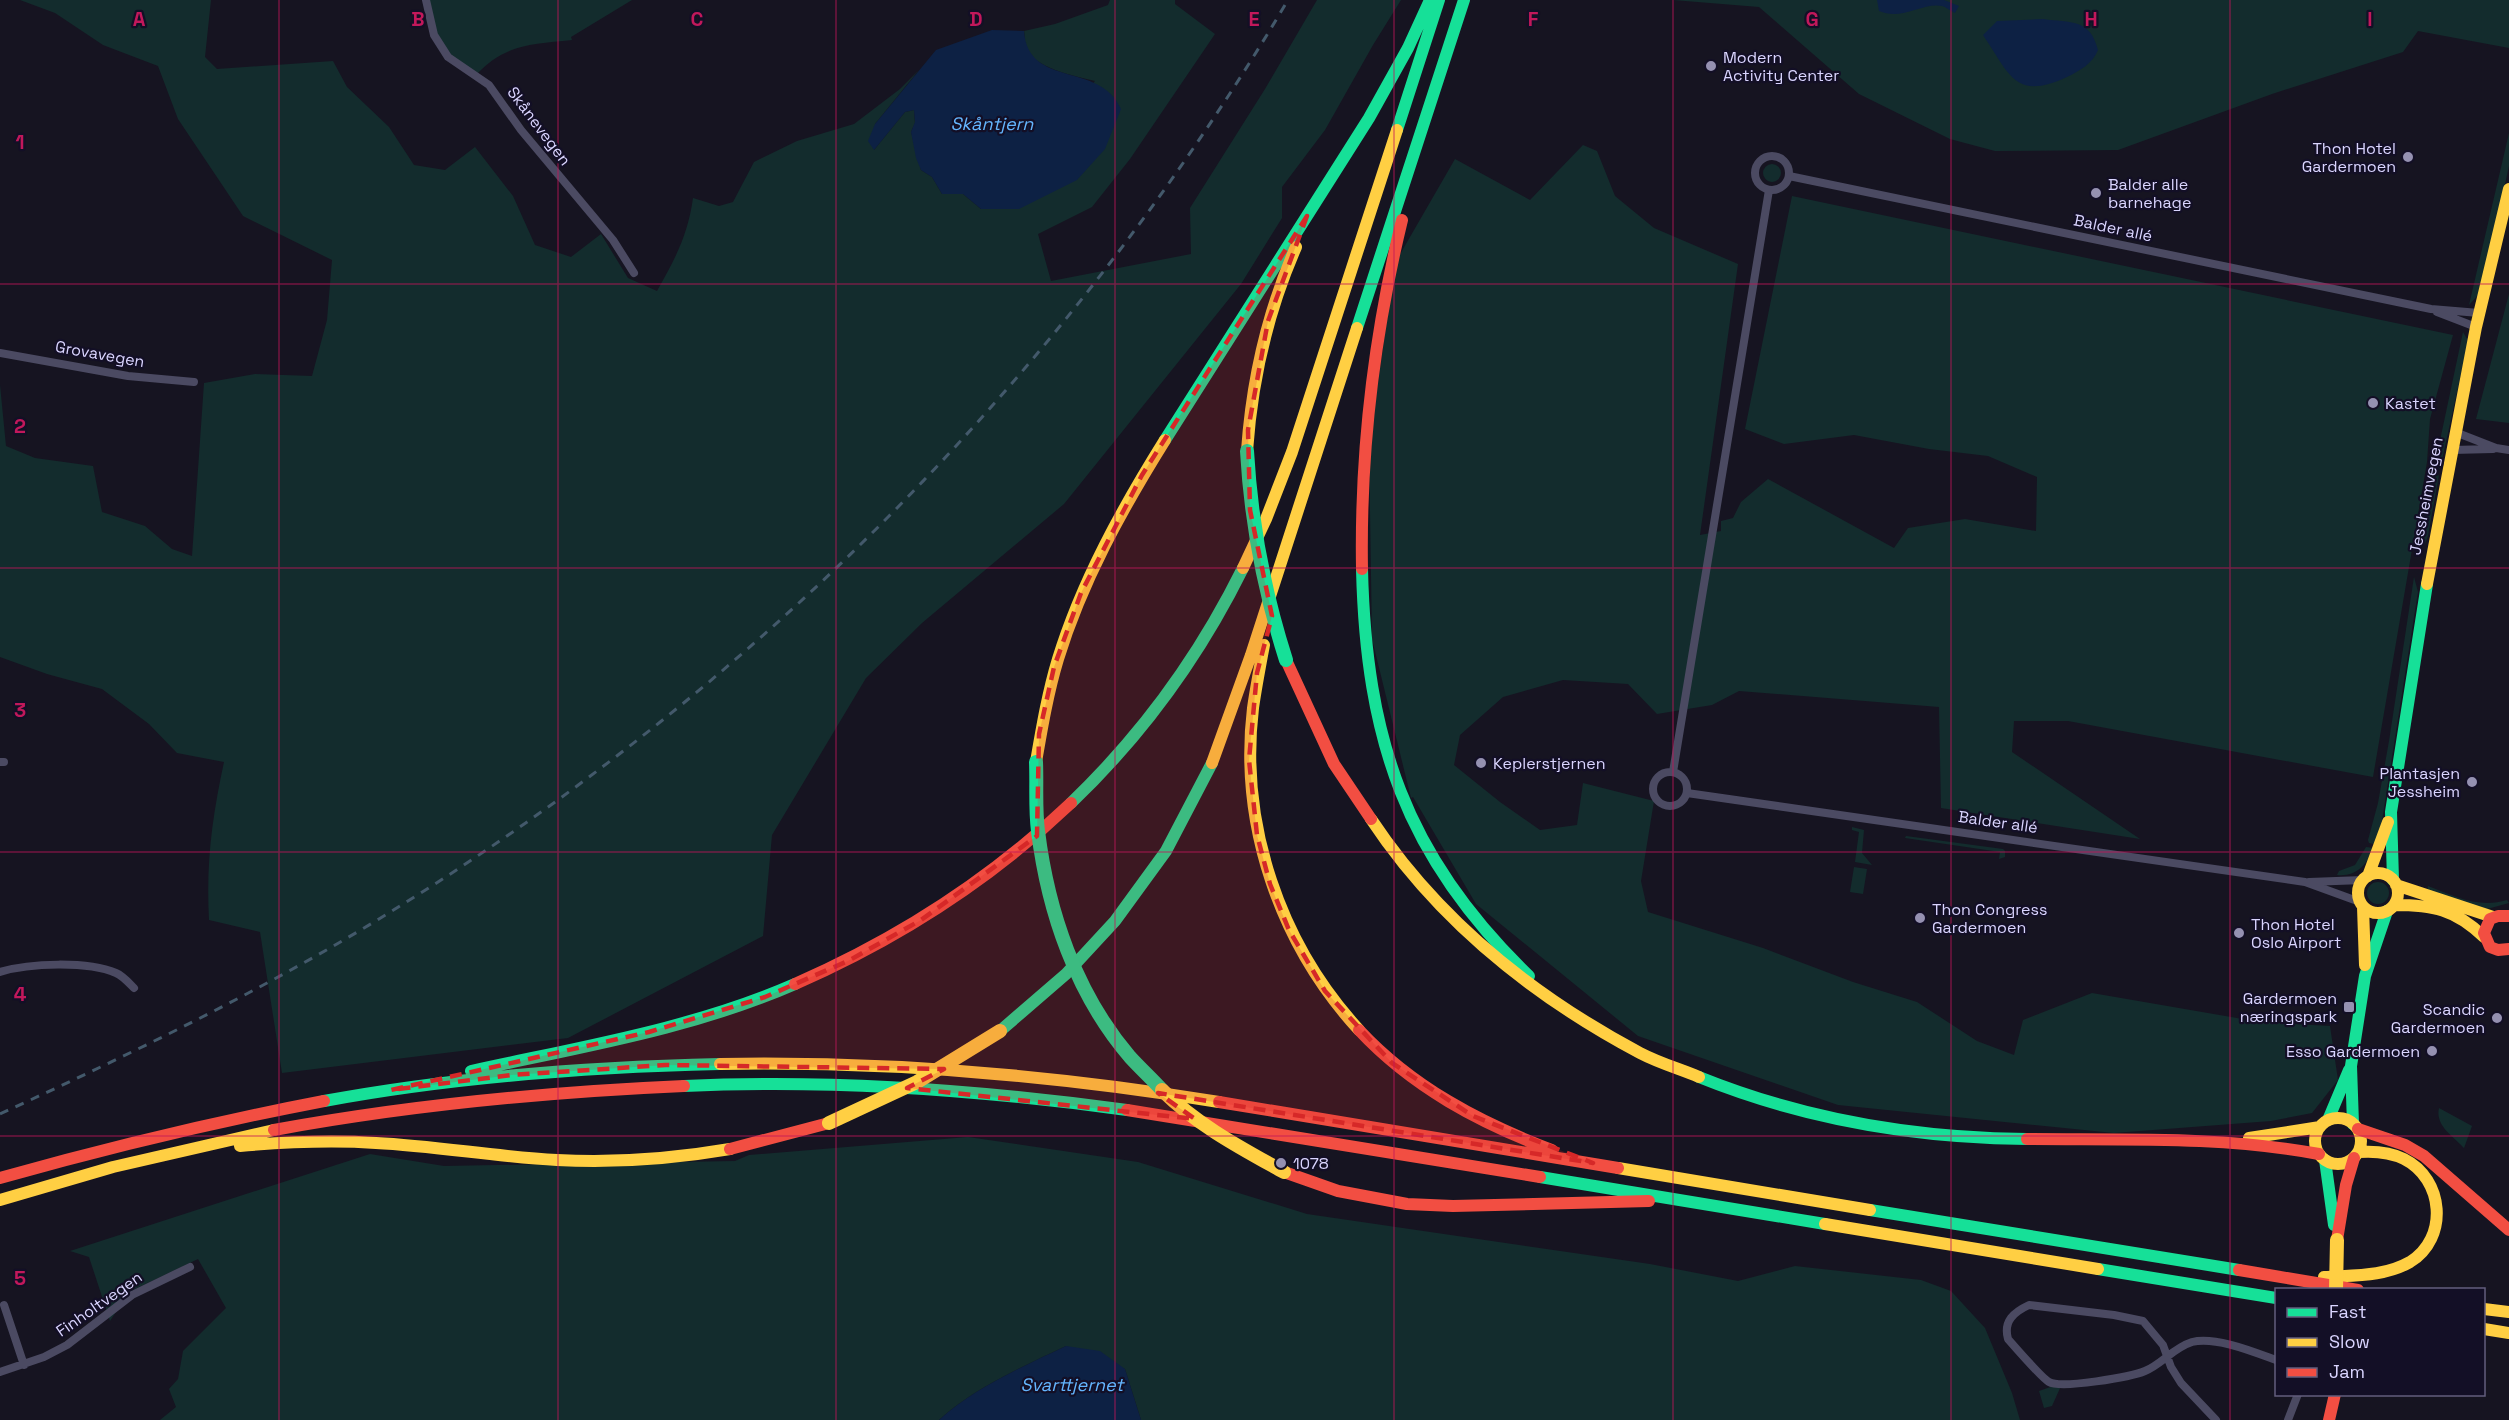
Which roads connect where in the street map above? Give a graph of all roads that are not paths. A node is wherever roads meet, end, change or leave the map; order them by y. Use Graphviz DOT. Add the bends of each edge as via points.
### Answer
graph roads {
  1 [pos="426,0"];
  2 [pos="1430,0"];
  3 [pos="1439,0"];
  4 [pos="1464,0"];
  5 [pos="1433,97"];
  6 [pos="1789,177"];
  7 [pos="2509,189"];
  8 [pos="1769,190"];
  9 [pos="1307,216"];
  10 [pos="634,273"];
  11 [pos="2431,309"];
  12 [pos="2478,320"];
  13 [pos="0,353"];
  14 [pos="194,382"];
  15 [pos="2455,432"];
  16 [pos="2496,448"];
  17 [pos="2452,450"];
  18 [pos="2509,450"];
  19 [pos="1279,572"];
  20 [pos="1673,772"];
  21 [pos="1687,793"];
  22 [pos="2391,812"];
  23 [pos="2366,878"];
  24 [pos="2306,882"];
  25 [pos="2395,883"];
  26 [pos="2362,904"];
  27 [pos="2391,908"];
  28 [pos="2502,914"];
  29 [pos="2484,937"];
  30 [pos="2509,949"];
  31 [pos="0,972"];
  32 [pos="2365,976"];
  33 [pos="134,988"];
  34 [pos="1624,1044"];
  35 [pos="2350,1066"];
  36 [pos="391,1090"];
  37 [pos="2324,1124"];
  38 [pos="2355,1126"];
  39 [pos="2231,1141"];
  40 [pos="168,1154"];
  41 [pos="2356,1155"];
  42 [pos="2322,1157"];
  43 [pos="1593,1163"];
  44 [pos="0,1178"];
  45 [pos="0,1200"];
  46 [pos="1697,1202"];
  47 [pos="2509,1230"];
  48 [pos="2337,1240"];
  49 [pos="190,1268"];
  50 [pos="2292,1279"];
  51 [pos="2336,1288"];
  52 [pos="2346,1288"];
  53 [pos="2275,1298"];
  54 [pos="4,1305"];
  55 [pos="2485,1309"];
  56 [pos="2509,1312"];
  57 [pos="2485,1329"];
  58 [pos="2509,1333"];
  59 [pos="2167,1356"];
  60 [pos="2275,1359"];
  61 [pos="24,1365"];
  62 [pos="0,1371"];
  63 [pos="2298,1396"];
  64 [pos="2335,1396"];
  65 [pos="2335,1396"];
  66 [pos="2216,1420"];
  67 [pos="2288,1420"];
  68 [pos="2329,1420"];
  69 [pos="2340,1420"];
  1 -- 10 [label="street, Skånevegen" via="434,35 448,57 489,85 521,130 613,240"];
  2 -- 9 [label="main road" via="1379,102"];
  3 -- 36 [label="main road" via="1306,411 1262,528 1218,615 1181,675 1086,790 977,884 889,939 792,986 676,1026"];
  4 -- 5 [label="main road"];
  5 -- 19 [label="main road"];
  5 -- 34 [label="main road" via="1435,117 1386,288 1367,423 1362,579 1374,704 1389,763 1408,813 1458,898 1492,940 1533,979"];
  6 -- 8 [label="street" via="1779,189"];
  6 -- 8 [label="street" via="1787,166 1780,159 1770,156 1761,161 1755,175"];
  6 -- 11 [label="street, Balder allé"];
  7 -- 12 [label="main road, Jessheimvegen"];
  8 -- 20 [label="street"];
  9 -- 34 [label="main road, bridge" via="1261,346 1251,401 1248,451 1254,538 1286,660 1339,772 1365,815 1415,880 1468,936 1508,970 1569,1015"];
  9 -- 46 [label="main road, bridge" via="1142,475 1096,558 1054,667 1036,762 1038,841 1049,902 1067,953 1100,1016 1132,1059 1175,1103 1228,1142 1284,1172 1353,1195 1413,1204"];
  11 -- 12 [label="street, Balder allé"];
  11 -- 12 [label="street, Balder allé" via="2462,323"];
  12 -- 15 [label="main road, Jessheimvegen"];
  13 -- 14 [label="street, Grovavegen" via="128,376"];
  15 -- 16 [label="street"];
  15 -- 17 [label="main road, Jessheimvegen"];
  16 -- 17 [label="street"];
  16 -- 18 [label="street"];
  17 -- 22 [label="main road, Jessheimvegen"];
  19 -- 40 [label="main road, bridge" via="1212,763 1166,851 1122,912 1050,989 1000,1031 916,1083 875,1104 784,1137 685,1157 548,1160 396,1144 325,1141"];
  19 -- 43 [label="main road" via="1257,673 1249,760 1262,858 1278,907 1293,937 1342,1012 1412,1078 1473,1116"];
  20 -- 21 [label="street" via="1683,778"];
  20 -- 21 [label="street" via="1662,774 1655,781 1656,799 1665,806 1676,806"];
  21 -- 24 [label="street, Balder allé"];
  22 -- 23 [label="main road, Jessheimvegen"];
  22 -- 25 [label="main road, Jessheimvegen"];
  23 -- 24 [label="street, Balder allé"];
  23 -- 25 [label="main road" via="2379,873"];
  23 -- 26 [label="main road" via="2359,887"];
  24 -- 26 [label="street, Balder allé"];
  25 -- 27 [label="main road" via="2398,895"];
  25 -- 28 [label="main road"];
  26 -- 27 [label="main road" via="2377,913"];
  26 -- 32 [label="main road"];
  27 -- 29 [label="main road" via="2437,906 2463,917"];
  27 -- 32 [label="main road"];
  28 -- 29 [label="main road" via="2486,925"];
  29 -- 30 [label="main road" via="2494,949"];
  31 -- 33 [label="street" via="44,965 87,967 114,972"];
  32 -- 35 [label="main road"];
  34 -- 39 [label="main road" via="1738,1092 1875,1127 1992,1138"];
  35 -- 37 [label="main road"];
  35 -- 38 [label="main road"];
  36 -- 43 [label="main road" via="511,1075 655,1065 794,1063 928,1068 1163,1094"];
  36 -- 44 [label="main road" via="176,1131"];
  37 -- 38 [label="main road" via="2341,1118"];
  37 -- 39 [label="main road"];
  37 -- 42 [label="main road" via="2315,1140"];
  38 -- 41 [label="main road" via="2361,1136"];
  38 -- 47 [label="main road" via="2424,1156"];
  39 -- 42 [label="main road"];
  40 -- 45 [label="main road"];
  40 -- 46 [label="main road" via="334,1120 501,1097 665,1085 845,1085 989,1094 1152,1113"];
  41 -- 42 [label="main road" via="2343,1164"];
  41 -- 48 [label="main road" via="2346,1185"];
  41 -- 50 [label="main road" via="2395,1155 2424,1175 2434,1192 2439,1214 2432,1240 2412,1261 2391,1270"];
  42 -- 48 [label="main road"];
  43 -- 50 [label="main road"];
  46 -- 53 [label="main road"];
  48 -- 51 [label="main road, bridge"];
  49 -- 61 [label="street, Finholtvegen" via="132,1295 67,1345"];
  50 -- 52 [label="main road"];
  54 -- 61 [label="street"];
  55 -- 56 [label="main road"];
  57 -- 58 [label="main road"];
  59 -- 59 [label="street" via="2143,1321 2114,1315 2029,1305 2010,1317 2006,1331 2008,1339 2049,1382 2062,1385 2128,1376 2146,1371"];
  59 -- 60 [label="street" via="2192,1342 2209,1340"];
  59 -- 66 [label="street" via="2181,1383"];
  61 -- 62 [label="street, Finholtvegen"];
  63 -- 67 [label="street"];
  64 -- 68 [label="main road"];
  65 -- 69 [label="main road"];
}
